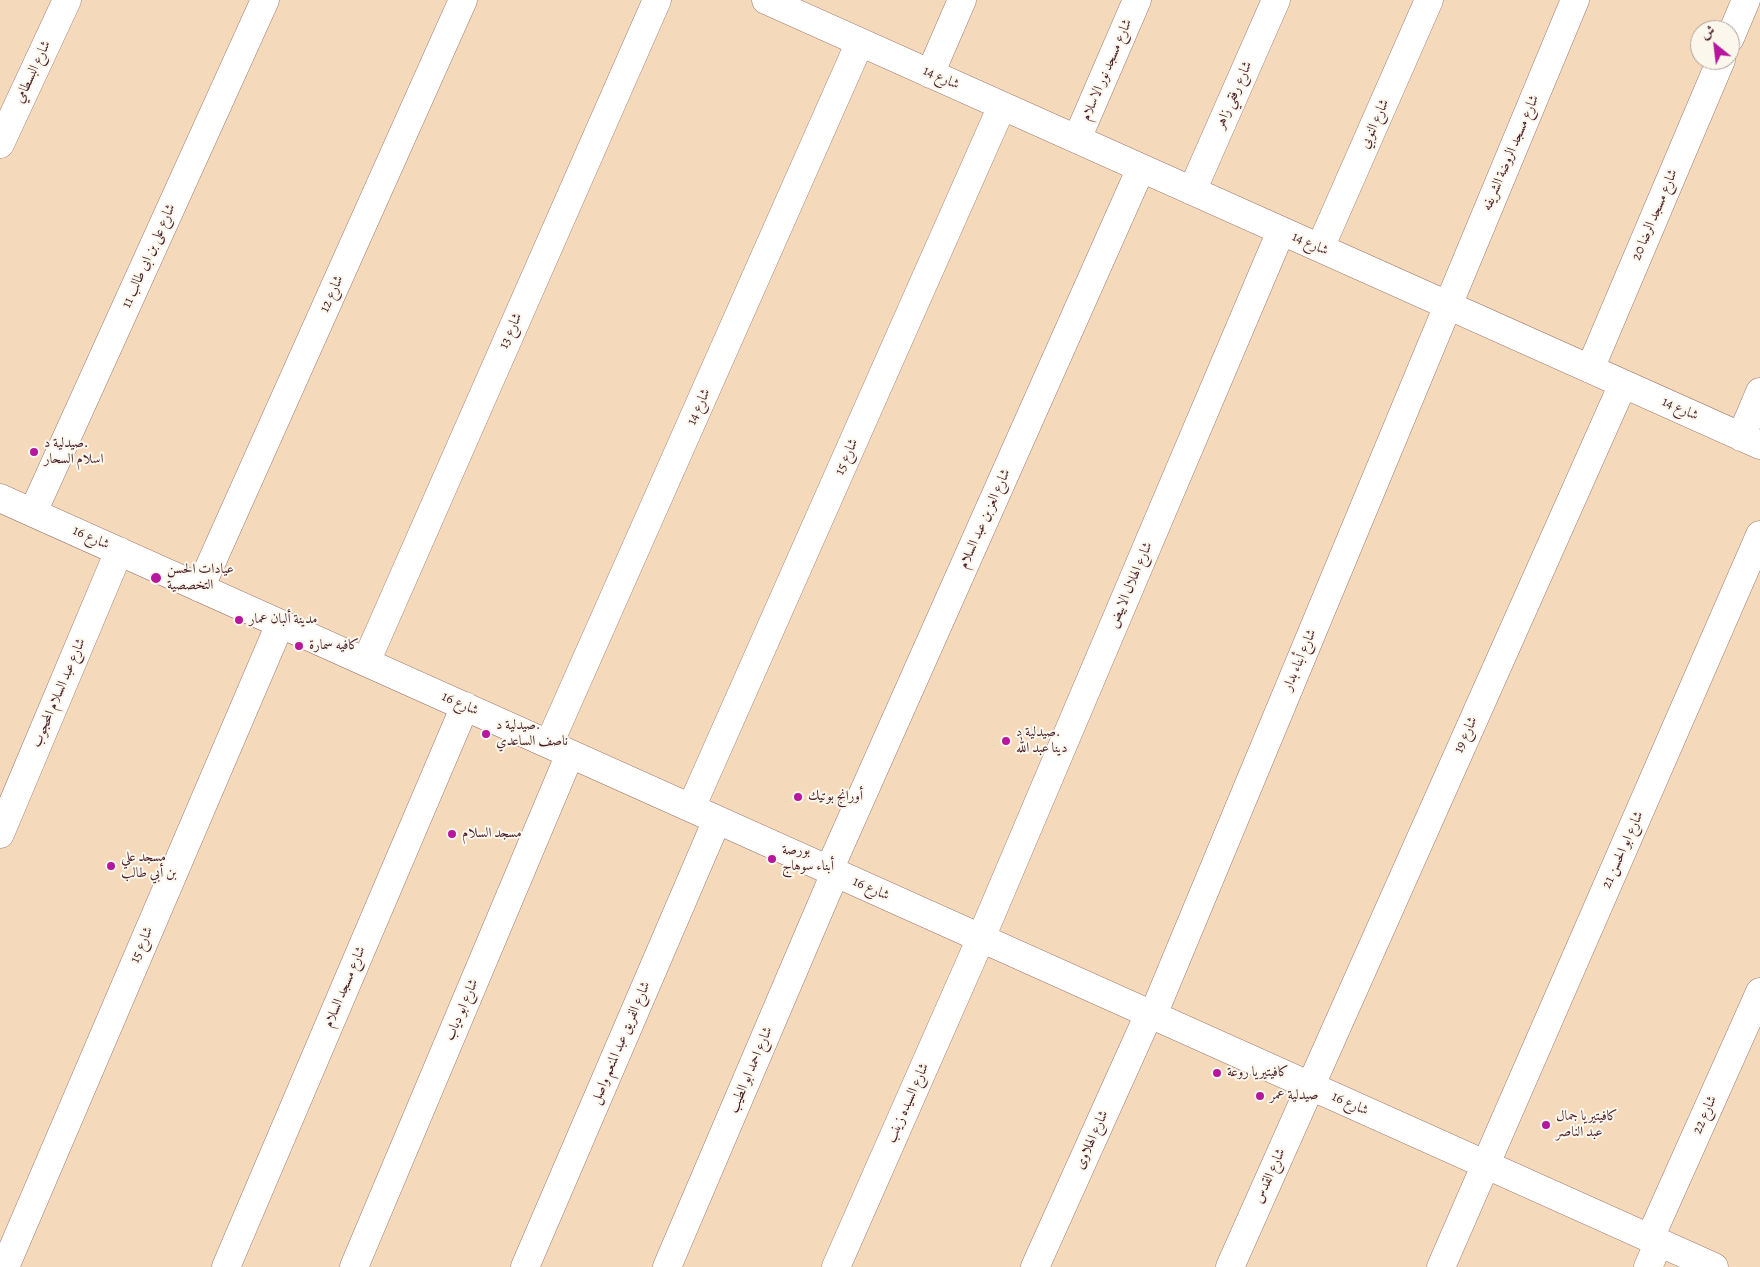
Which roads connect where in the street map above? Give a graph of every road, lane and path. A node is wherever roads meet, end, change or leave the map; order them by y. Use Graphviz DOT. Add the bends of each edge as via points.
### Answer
graph roads {
  1 [pos="67,0"];
  2 [pos="266,0"];
  3 [pos="463,0"];
  4 [pos="657,0"];
  5 [pos="962,0"];
  6 [pos="1137,0"];
  7 [pos="1276,0"];
  8 [pos="1429,0"];
  9 [pos="1575,0"];
  10 [pos="1746,0"];
  11 [pos="781,3"];
  12 [pos="1738,20"];
  13 [pos="860,42"];
  14 [pos="1716,70"];
  15 [pos="930,74"];
  16 [pos="1002,106"];
  17 [pos="1077,140"];
  18 [pos="0,144"];
  19 [pos="1141,168"];
  20 [pos="1192,191"];
  21 [pos="1281,231"];
  22 [pos="1320,248"];
  23 [pos="1448,306"];
  24 [pos="1590,369"];
  25 [pos="1623,384"];
  26 [pos="1760,392"];
  27 [pos="1750,441"];
  28 [pos="0,498"];
  29 [pos="32,512"];
  30 [pos="1760,535"];
  31 [pos="119,551"];
  32 [pos="200,588"];
  33 [pos="280,624"];
  34 [pos="366,662"];
  35 [pos="465,706"];
  36 [pos="560,749"];
  37 [pos="691,808"];
  38 [pos="717,820"];
  39 [pos="0,834"];
  40 [pos="832,871"];
  41 [pos="981,938"];
  42 [pos="1760,992"];
  43 [pos="1151,1014"];
  44 [pos="1310,1086"];
  45 [pos="1486,1165"];
  46 [pos="1654,1240"];
  47 [pos="5,1267"];
  48 [pos="226,1267"];
  49 [pos="354,1267"];
  50 [pos="525,1267"];
  51 [pos="667,1267"];
  52 [pos="836,1267"];
  53 [pos="1035,1267"];
  54 [pos="1230,1267"];
  55 [pos="1441,1267"];
  56 [pos="1648,1267"];
  57 [pos="1714,1267"];
  1 -- 18 [label="street, شارع البسطامي"];
  2 -- 29 [label="street, شارع على بن ابى طالب 11"];
  3 -- 32 [label="street, شارع 12"];
  4 -- 34 [label="street, شارع 13"];
  5 -- 15 [label="street"];
  6 -- 17 [label="street, شارع مسجد نور الاسلام"];
  7 -- 20 [label="street, شارع رفقي زاهر"];
  8 -- 22 [label="street, شارع النوبي"];
  9 -- 23 [label="street, شارع مسجد الروضة الشريفه"];
  10 -- 12 [label="street"];
  11 -- 13 [label="street, شارع 14"];
  13 -- 15 [label="street, شارع 14"];
  13 -- 36 [label="street, شارع 14"];
  14 -- 24 [label="street, شارع مسجد الرضا 20"];
  15 -- 16 [label="street, شارع 14"];
  16 -- 17 [label="street, شارع 14"];
  16 -- 37 [label="street, شارع 15"];
  17 -- 19 [label="street, شارع 14"];
  19 -- 20 [label="street, شارع 14"];
  19 -- 40 [label="street, شارع العز بن عبد السلام"];
  20 -- 21 [label="street, شارع 14"];
  21 -- 22 [label="street, شارع 14"];
  21 -- 41 [label="street, شارع الهلال الابيض"];
  22 -- 23 [label="street, شارع 14"];
  23 -- 24 [label="street, شارع 14"];
  23 -- 43 [label="street, شارع أبناء بدار"];
  24 -- 25 [label="street, شارع 14"];
  25 -- 27 [label="street, شارع 14"];
  25 -- 44 [label="street, شارع 19"];
  26 -- 27 [label="street"];
  28 -- 29 [label="street, شارع 16"];
  29 -- 31 [label="street, شارع 16"];
  30 -- 45 [label="street, شارع ابو الحسن 21"];
  31 -- 32 [label="street, شارع 16"];
  31 -- 39 [label="street, شارع عبد السلام المحجوب"];
  32 -- 33 [label="street, شارع 16"];
  33 -- 34 [label="street, شارع 16"];
  33 -- 47 [label="street, شارع 15"];
  34 -- 35 [label="street, شارع 16"];
  35 -- 36 [label="street, شارع 16"];
  35 -- 48 [label="street, شارع مسجد السلام"];
  36 -- 37 [label="street, شارع 16"];
  36 -- 49 [label="street, شارع ابو دياب"];
  37 -- 38 [label="street, شارع 16"];
  38 -- 40 [label="street, شارع 16"];
  38 -- 50 [label="street, شارع الفريق عبد المنعم واصل"];
  40 -- 41 [label="street, شارع 16"];
  40 -- 51 [label="street, شارع احمد ابو الطيب"];
  41 -- 43 [label="street, شارع 16"];
  41 -- 52 [label="street, شارع السيده زينب"];
  42 -- 46 [label="street, شارع 22"];
  43 -- 44 [label="street, شارع 16"];
  43 -- 53 [label="street, شارع الهلاوى"];
  44 -- 45 [label="street, شارع 16"];
  44 -- 54 [label="street, شارع القدس"];
  45 -- 46 [label="street, شارع 16"];
  45 -- 55 [label="street"];
  46 -- 56 [label="street, شارع 22"];
  46 -- 57 [label="street, شارع 16"];
}
